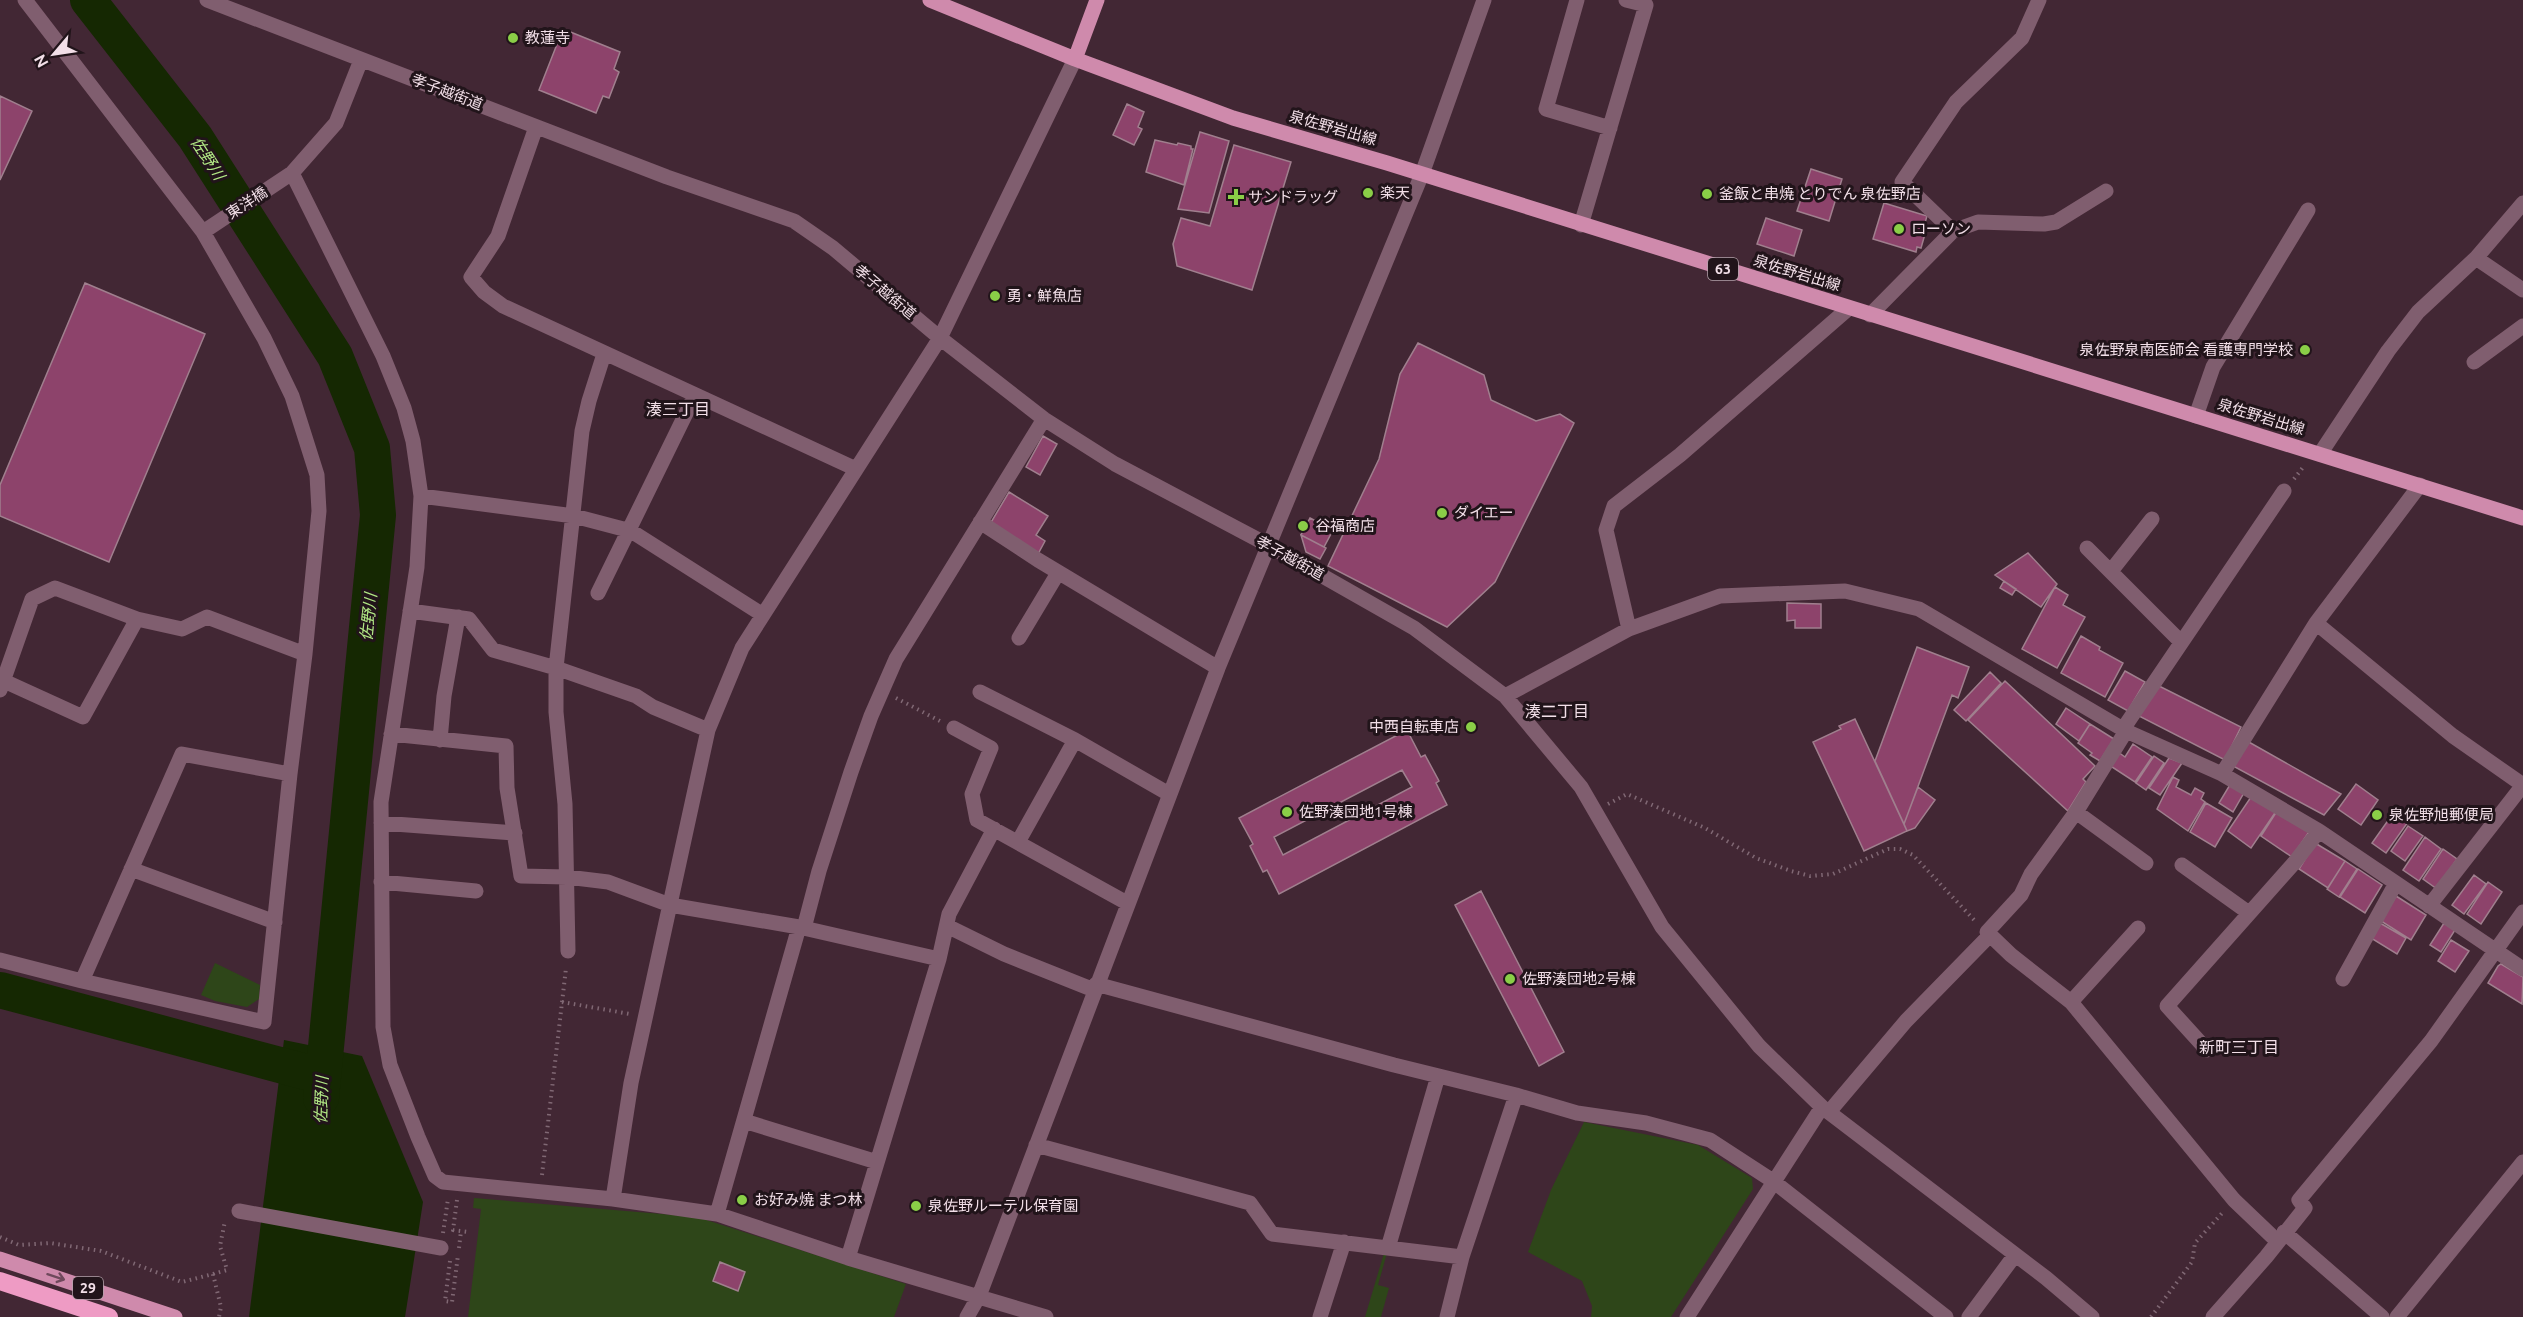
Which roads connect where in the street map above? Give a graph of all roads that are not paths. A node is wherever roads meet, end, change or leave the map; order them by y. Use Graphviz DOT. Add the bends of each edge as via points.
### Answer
graph roads {
  1 [pos="25,0"];
  2 [pos="207,0"];
  3 [pos="930,0"];
  4 [pos="1097,0"];
  5 [pos="1484,0"];
  6 [pos="1577,0"];
  7 [pos="1626,0"];
  8 [pos="2039,0"];
  9 [pos="1075,59"];
  10 [pos="361,60"];
  11 [pos="536,127"];
  12 [pos="1610,128"];
  13 [pos="1422,174"];
  14 [pos="289,175"];
  15 [pos="2106,190"];
  16 [pos="2523,203"];
  17 [pos="2308,210"];
  18 [pos="1581,225"];
  19 [pos="205,231"];
  20 [pos="1953,231"];
  21 [pos="2476,258"];
  22 [pos="2523,290"];
  23 [pos="1849,308"];
  24 [pos="1870,315"];
  25 [pos="2523,326"];
  26 [pos="940,338"];
  27 [pos="604,354"];
  28 [pos="2474,362"];
  29 [pos="695,395"];
  30 [pos="2196,416"];
  31 [pos="1044,419"];
  32 [pos="2317,453"];
  33 [pos="856,469"];
  34 [pos="2420,485"];
  35 [pos="2284,491"];
  36 [pos="421,496"];
  37 [pos="573,516"];
  38 [pos="2523,518"];
  39 [pos="2152,519"];
  40 [pos="980,522"];
  41 [pos="631,531"];
  42 [pos="1270,546"];
  43 [pos="2087,548"];
  44 [pos="2111,571"];
  45 [pos="1058,573"];
  46 [pos="598,593"];
  47 [pos="410,611"];
  48 [pos="763,615"];
  49 [pos="458,617"];
  50 [pos="137,620"];
  51 [pos="2316,623"];
  52 [pos="1629,630"];
  53 [pos="1019,638"];
  54 [pos="2181,642"];
  55 [pos="305,654"];
  56 [pos="556,668"];
  57 [pos="1218,668"];
  58 [pos="2,685"];
  59 [pos="980,692"];
  60 [pos="1505,696"];
  61 [pos="954,728"];
  62 [pos="708,730"];
  63 [pos="2124,730"];
  64 [pos="391,734"];
  65 [pos="440,740"];
  66 [pos="1075,740"];
  67 [pos="290,774"];
  68 [pos="2222,774"];
  69 [pos="2523,785"];
  70 [pos="1169,794"];
  71 [pos="2076,812"];
  72 [pos="381,823"];
  73 [pos="994,829"];
  74 [pos="2319,831"];
  75 [pos="514,833"];
  76 [pos="1018,842"];
  77 [pos="2146,863"];
  78 [pos="2182,865"];
  79 [pos="131,869"];
  80 [pos="567,877"];
  81 [pos="381,882"];
  82 [pos="2396,883"];
  83 [pos="476,891"];
  84 [pos="1127,903"];
  85 [pos="670,905"];
  86 [pos="2429,906"];
  87 [pos="2523,912"];
  88 [pos="2249,913"];
  89 [pos="275,922"];
  90 [pos="946,926"];
  91 [pos="801,928"];
  92 [pos="2138,928"];
  93 [pos="1989,934"];
  94 [pos="568,951"];
  95 [pos="2496,951"];
  96 [pos="939,959"];
  97 [pos="0,960"];
  98 [pos="2523,969"];
  99 [pos="2343,979"];
  100 [pos="82,981"];
  101 [pos="1095,987"];
  102 [pos="2071,1002"];
  103 [pos="2207,1050"];
  104 [pos="1438,1076"];
  105 [pos="1516,1095"];
  106 [pos="1825,1110"];
  107 [pos="744,1120"];
  108 [pos="1036,1145"];
  109 [pos="877,1162"];
  110 [pos="2523,1162"];
  111 [pos="1773,1181"];
  112 [pos="613,1199"];
  113 [pos="239,1211"];
  114 [pos="717,1214"];
  115 [pos="2281,1236"];
  116 [pos="1344,1242"];
  117 [pos="441,1248"];
  118 [pos="1388,1248"];
  119 [pos="2015,1255"];
  120 [pos="1462,1257"];
  121 [pos="848,1258"];
  122 [pos="0,1259"];
  123 [pos="0,1281"];
  124 [pos="979,1296"];
  125 [pos="109,1317"];
  126 [pos="175,1317"];
  127 [pos="967,1317"];
  128 [pos="1046,1317"];
  129 [pos="1320,1317"];
  130 [pos="1447,1317"];
  131 [pos="1687,1317"];
  132 [pos="1946,1317"];
  133 [pos="1969,1317"];
  134 [pos="2092,1317"];
  135 [pos="2213,1317"];
  136 [pos="2382,1317"];
  137 [pos="2397,1317"];
  1 -- 19 [label="street"];
  2 -- 10 [label="street, 孝子越街道"];
  3 -- 9 [label="main road, 泉佐野岩出線 / 63"];
  4 -- 9 [label="main road"];
  5 -- 13 [label="street"];
  6 -- 12 [label="street" via="1546,109"];
  7 -- 12 [label="street" via="1646,5"];
  8 -- 20 [label="street" via="2022,38 1956,102 1902,182"];
  9 -- 13 [label="main road, 泉佐野岩出線 / 63" via="1233,118"];
  9 -- 26 [label="street"];
  10 -- 11 [label="street, 孝子越街道"];
  10 -- 14 [label="street, 東洋橋" via="336,123"];
  11 -- 26 [label="street, 孝子越街道" via="794,221 833,248"];
  11 -- 27 [label="street" via="498,236 471,277 503,306"];
  12 -- 18 [label="street"];
  13 -- 18 [label="main road, 泉佐野岩出線 / 63"];
  13 -- 42 [label="street"];
  14 -- 19 [label="street, 東洋橋"];
  14 -- 36 [label="street" via="382,356 404,408"];
  15 -- 20 [label="street" via="2056,222 1978,222"];
  16 -- 21 [label="street"];
  17 -- 30 [label="street" via="2213,367"];
  18 -- 23 [label="main road, 泉佐野岩出線 / 63"];
  19 -- 55 [label="street" via="292,396 317,475 319,511"];
  20 -- 24 [label="street"];
  21 -- 22 [label="street"];
  21 -- 32 [label="street" via="2418,312"];
  23 -- 24 [label="main road, 泉佐野岩出線 / 63"];
  23 -- 52 [label="street" via="1680,455 1614,506 1606,530"];
  24 -- 30 [label="main road, 泉佐野岩出線 / 63"];
  25 -- 28 [label="street"];
  26 -- 31 [label="street, 孝子越街道"];
  26 -- 33 [label="street"];
  27 -- 29 [label="street"];
  27 -- 37 [label="street" via="582,431"];
  29 -- 33 [label="street"];
  29 -- 41 [label="street"];
  30 -- 32 [label="main road, 泉佐野岩出線 / 63"];
  31 -- 40 [label="street"];
  31 -- 42 [label="street, 孝子越街道" via="1115,464"];
  32 -- 34 [label="main road, 泉佐野岩出線 / 63"];
  33 -- 48 [label="street"];
  34 -- 38 [label="main road, 泉佐野岩出線 / 63"];
  34 -- 51 [label="street"];
  35 -- 54 [label="street"];
  36 -- 37 [label="street"];
  36 -- 47 [label="street"];
  37 -- 41 [label="street"];
  37 -- 56 [label="street"];
  39 -- 44 [label="street"];
  40 -- 45 [label="street"];
  40 -- 91 [label="street" via="896,659 848,783"];
  41 -- 46 [label="street"];
  41 -- 48 [label="street"];
  42 -- 57 [label="street"];
  42 -- 60 [label="street, 孝子越街道" via="1414,628"];
  43 -- 44 [label="street"];
  44 -- 54 [label="street"];
  45 -- 53 [label="street"];
  45 -- 57 [label="street"];
  47 -- 49 [label="street"];
  47 -- 64 [label="street"];
  48 -- 62 [label="street" via="742,648"];
  49 -- 56 [label="street" via="469,619 493,650"];
  49 -- 65 [label="street"];
  50 -- 55 [label="street" via="182,629 207,617"];
  50 -- 58 [label="street" via="83,717"];
  50 -- 58 [label="street" via="55,588 32,599"];
  51 -- 68 [label="street"];
  51 -- 69 [label="street" via="2452,736"];
  52 -- 60 [label="street"];
  52 -- 63 [label="street" via="1720,596 1845,591 1919,609"];
  54 -- 63 [label="street"];
  55 -- 67 [label="street"];
  56 -- 62 [label="street" via="636,696"];
  56 -- 80 [label="street"];
  57 -- 70 [label="street"];
  59 -- 66 [label="street"];
  60 -- 106 [label="street, 孝子越街道" via="1581,787 1662,927 1759,1047"];
  61 -- 73 [label="street" via="991,748 972,794 977,820"];
  62 -- 85 [label="street"];
  63 -- 68 [label="street"];
  63 -- 71 [label="street"];
  64 -- 65 [label="street"];
  64 -- 72 [label="street"];
  65 -- 75 [label="street" via="506,746"];
  66 -- 70 [label="street"];
  66 -- 76 [label="street"];
  67 -- 79 [label="street" via="182,754"];
  67 -- 89 [label="street"];
  68 -- 74 [label="street"];
  69 -- 86 [label="street"];
  70 -- 84 [label="street"];
  71 -- 77 [label="street"];
  71 -- 93 [label="street" via="2031,874 2021,895"];
  72 -- 75 [label="street"];
  72 -- 81 [label="street"];
  73 -- 76 [label="street"];
  73 -- 90 [label="street"];
  74 -- 82 [label="street"];
  74 -- 88 [label="street"];
  75 -- 80 [label="street" via="521,876"];
  76 -- 84 [label="street"];
  78 -- 88 [label="street"];
  79 -- 89 [label="street"];
  79 -- 100 [label="street"];
  80 -- 85 [label="street" via="608,882"];
  80 -- 94 [label="street"];
  81 -- 83 [label="street"];
  81 -- 112 [label="street" via="383,1027 390,1065 435,1176 443,1182"];
  82 -- 86 [label="street"];
  82 -- 99 [label="street"];
  84 -- 101 [label="street"];
  85 -- 91 [label="street"];
  85 -- 112 [label="street" via="632,1083"];
  86 -- 95 [label="street"];
  87 -- 95 [label="street"];
  88 -- 103 [label="street" via="2167,1006"];
  89 -- 100 [label="street" via="264,1022"];
  90 -- 96 [label="street"];
  90 -- 101 [label="street" via="1004,954"];
  91 -- 96 [label="street"];
  91 -- 107 [label="street"];
  92 -- 102 [label="street"];
  93 -- 102 [label="street"];
  93 -- 106 [label="street"];
  95 -- 98 [label="street"];
  95 -- 115 [label="street" via="2431,1041 2299,1200 2305,1208"];
  96 -- 109 [label="street"];
  97 -- 100 [label="street"];
  101 -- 104 [label="street"];
  101 -- 108 [label="street"];
  102 -- 115 [label="street" via="2234,1200"];
  104 -- 105 [label="street"];
  104 -- 118 [label="street"];
  105 -- 111 [label="street" via="1577,1113 1646,1123 1710,1140"];
  105 -- 120 [label="street"];
  106 -- 111 [label="street"];
  106 -- 119 [label="street, 孝子越街道"];
  107 -- 109 [label="street"];
  107 -- 114 [label="street"];
  108 -- 116 [label="street" via="1250,1203 1272,1234"];
  108 -- 124 [label="street"];
  109 -- 121 [label="street"];
  110 -- 137 [label="street"];
  111 -- 131 [label="street"];
  111 -- 132 [label="street"];
  112 -- 114 [label="street"];
  113 -- 117 [label="street"];
  114 -- 121 [label="street"];
  115 -- 135 [label="street"];
  115 -- 136 [label="street"];
  116 -- 118 [label="street"];
  116 -- 129 [label="street"];
  118 -- 120 [label="street"];
  119 -- 133 [label="street"];
  119 -- 134 [label="street, 孝子越街道"];
  120 -- 130 [label="street"];
  121 -- 124 [label="street"];
  122 -- 126 [label="main road, 29, one-way"];
  123 -- 125 [label="highway"];
  124 -- 127 [label="street"];
  124 -- 128 [label="street"];
}
